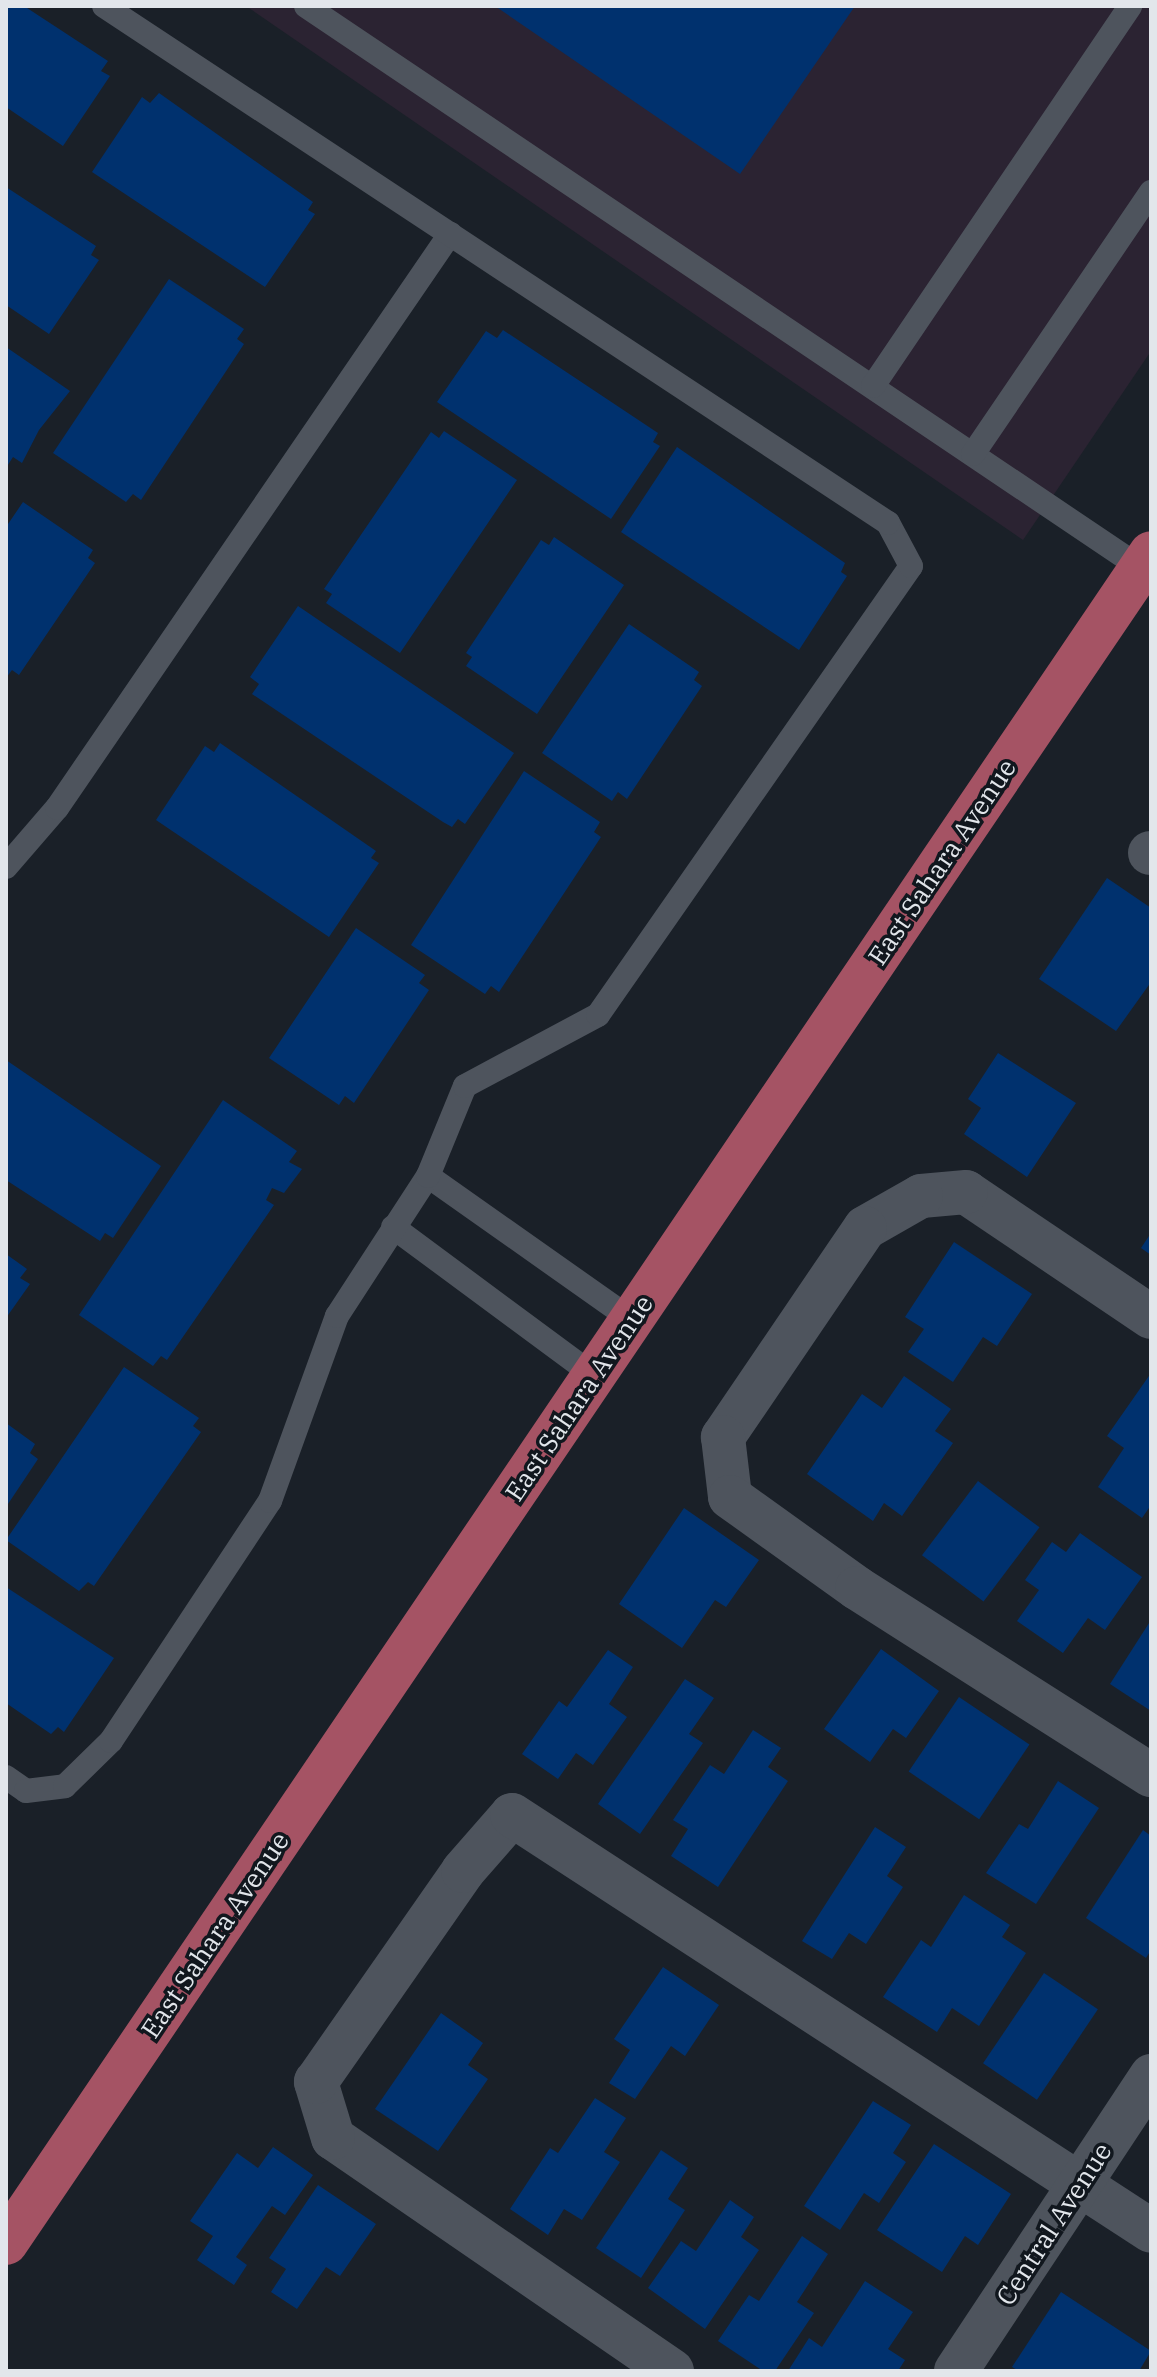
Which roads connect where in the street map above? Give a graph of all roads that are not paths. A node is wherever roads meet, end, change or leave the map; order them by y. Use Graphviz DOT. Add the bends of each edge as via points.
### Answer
graph roads {
  1 [pos="104,6"];
  2 [pos="306,6"];
  3 [pos="1130,6"];
  4 [pos="1151,192"];
  5 [pos="450,234"];
  6 [pos="873,386"];
  7 [pos="973,454"];
  8 [pos="1146,560"];
  9 [pos="6,867"];
  10 [pos="428,1176"];
  11 [pos="393,1227"];
  12 [pos="1151,1317"];
  13 [pos="632,1320"];
  14 [pos="594,1376"];
  15 [pos="1151,1775"];
  16 [pos="6,1777"];
  17 [pos="1151,2076"];
  18 [pos="1082,2183"];
  19 [pos="1151,2231"];
  20 [pos="6,2243"];
  21 [pos="672,2371"];
  22 [pos="956,2371"];
  1 -- 5 [label="lane"];
  2 -- 6 [label="lane"];
  3 -- 6 [label="lane"];
  4 -- 7 [label="lane"];
  5 -- 9 [label="lane" via="57,808"];
  5 -- 10 [label="lane" via="888,523 911,566 598,1015 465,1086"];
  6 -- 7 [label="lane"];
  7 -- 8 [label="lane"];
  8 -- 13 [label="main road, East Sahara Avenue"];
  10 -- 11 [label="lane"];
  10 -- 13 [label="lane"];
  11 -- 14 [label="lane"];
  11 -- 16 [label="lane" via="337,1316 270,1501 111,1741 65,1786 26,1791"];
  12 -- 15 [label="street" via="966,1192 921,1196 865,1228 723,1437 730,1497 857,1588"];
  13 -- 14 [label="main road, East Sahara Avenue"];
  14 -- 20 [label="main road, East Sahara Avenue"];
  17 -- 18 [label="street, Central Avenue"];
  18 -- 19 [label="street"];
  18 -- 21 [label="street" via="512,1815 463,1871 316,2082 333,2138"];
  18 -- 22 [label="street, Central Avenue"];
}
